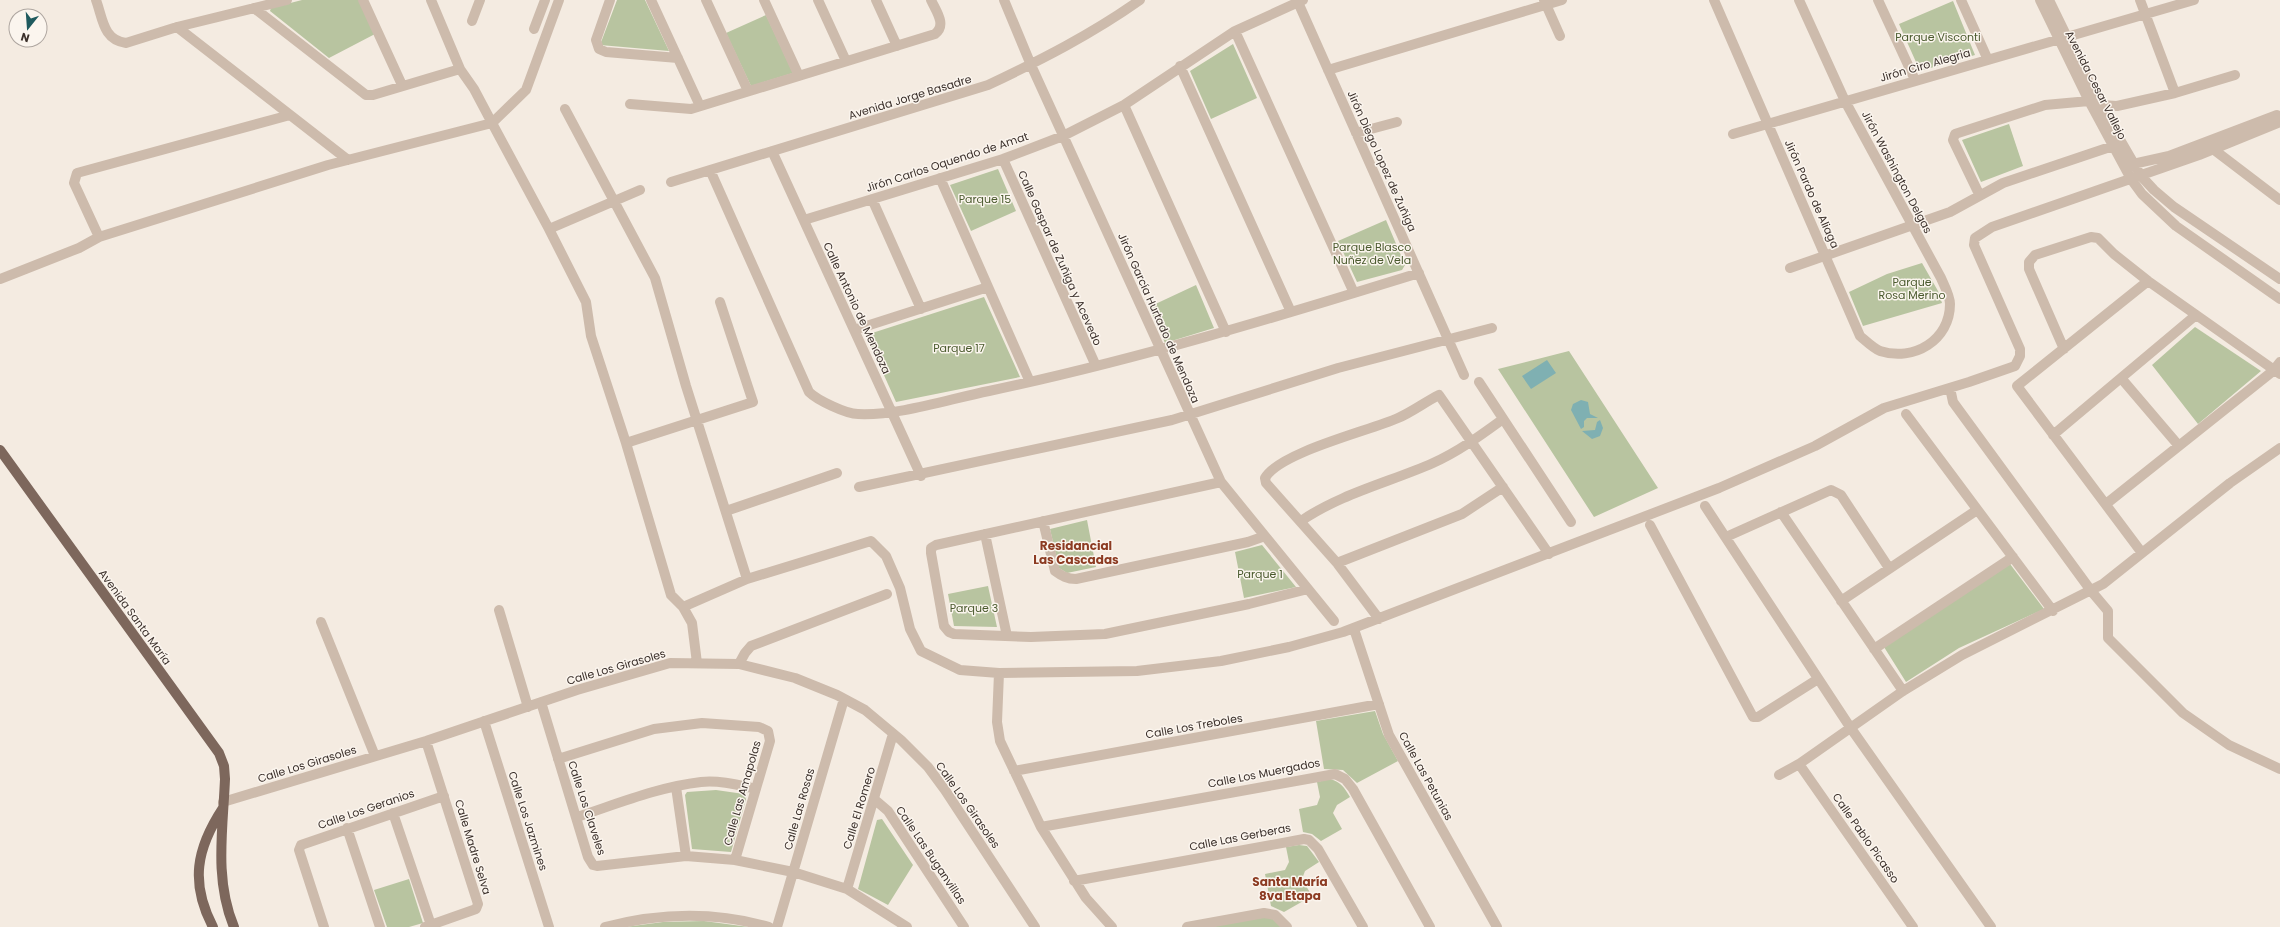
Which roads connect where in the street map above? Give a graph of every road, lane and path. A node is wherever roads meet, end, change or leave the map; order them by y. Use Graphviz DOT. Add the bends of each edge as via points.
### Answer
graph roads {
  1 [pos="96,0"];
  2 [pos="287,0"];
  3 [pos="363,0"];
  4 [pos="431,0"];
  5 [pos="480,0"];
  6 [pos="545,0"];
  7 [pos="559,0"];
  8 [pos="610,0"];
  9 [pos="651,0"];
  10 [pos="706,0"];
  11 [pos="764,0"];
  12 [pos="818,0"];
  13 [pos="876,0"];
  14 [pos="931,0"];
  15 [pos="1004,0"];
  16 [pos="1140,0"];
  17 [pos="1562,0"];
  18 [pos="1714,0"];
  19 [pos="1799,0"];
  20 [pos="1878,0"];
  21 [pos="1961,0"];
  22 [pos="2040,0"];
  23 [pos="2049,0"];
  24 [pos="2140,0"];
  25 [pos="2194,0"];
  26 [pos="1299,1"];
  27 [pos="1545,2"];
  28 [pos="254,8"];
  29 [pos="2146,14"];
  30 [pos="472,21"];
  31 [pos="178,27"];
  32 [pos="534,29"];
  33 [pos="1235,31"];
  34 [pos="1560,36"];
  35 [pos="2062,38"];
  36 [pos="897,46"];
  37 [pos="678,58"];
  38 [pos="1988,60"];
  39 [pos="846,61"];
  40 [pos="1031,65"];
  41 [pos="1180,66"];
  42 [pos="460,69"];
  43 [pos="1328,70"];
  44 [pos="799,76"];
  45 [pos="2235,76"];
  46 [pos="1915,80"];
  47 [pos="402,85"];
  48 [pos="748,91"];
  49 [pos="2175,94"];
  50 [pos="1845,101"];
  51 [pos="2089,101"];
  52 [pos="630,104"];
  53 [pos="1124,105"];
  54 [pos="2100,105"];
  55 [pos="700,106"];
  56 [pos="565,108"];
  57 [pos="290,115"];
  58 [pos="2279,119"];
  59 [pos="1397,122"];
  60 [pos="492,123"];
  61 [pos="1768,124"];
  62 [pos="1356,133"];
  63 [pos="1733,134"];
  64 [pos="1063,136"];
  65 [pos="2113,146"];
  66 [pos="2213,149"];
  67 [pos="772,151"];
  68 [pos="348,160"];
  69 [pos="1003,160"];
  70 [pos="2134,164"];
  71 [pos="710,170"];
  72 [pos="2141,176"];
  73 [pos="940,178"];
  74 [pos="2131,179"];
  75 [pos="671,182"];
  76 [pos="640,190"];
  77 [pos="1979,194"];
  78 [pos="872,199"];
  79 [pos="2280,200"];
  80 [pos="615,201"];
  81 [pos="804,220"];
  82 [pos="1912,225"];
  83 [pos="549,229"];
  84 [pos="99,237"];
  85 [pos="1826,256"];
  86 [pos="1790,268"];
  87 [pos="1419,272"];
  88 [pos="0,279"];
  89 [pos="2280,279"];
  90 [pos="2148,281"];
  91 [pos="988,288"];
  92 [pos="1354,293"];
  93 [pos="2280,299"];
  94 [pos="720,302"];
  95 [pos="921,309"];
  96 [pos="1290,312"];
  97 [pos="2196,315"];
  98 [pos="1492,328"];
  99 [pos="854,330"];
  100 [pos="1226,332"];
  101 [pos="1448,339"];
  102 [pos="1922,349"];
  103 [pos="2064,349"];
  104 [pos="1161,351"];
  105 [pos="1096,366"];
  106 [pos="2278,368"];
  107 [pos="1464,375"];
  108 [pos="2121,378"];
  109 [pos="1030,382"];
  110 [pos="1479,382"];
  111 [pos="1950,388"];
  112 [pos="891,411"];
  113 [pos="1906,414"];
  114 [pos="1190,415"];
  115 [pos="697,419"];
  116 [pos="1503,419"];
  117 [pos="2053,435"];
  118 [pos="626,442"];
  119 [pos="1471,442"];
  120 [pos="2179,446"];
  121 [pos="2280,448"];
  122 [pos="0,450"];
  123 [pos="837,473"];
  124 [pos="921,476"];
  125 [pos="1221,482"];
  126 [pos="859,487"];
  127 [pos="1503,487"];
  128 [pos="2106,504"];
  129 [pos="1706,506"];
  130 [pos="1977,510"];
  131 [pos="726,511"];
  132 [pos="1781,512"];
  133 [pos="1043,521"];
  134 [pos="1301,521"];
  135 [pos="1571,522"];
  136 [pos="1650,525"];
  137 [pos="985,534"];
  138 [pos="1264,536"];
  139 [pos="1726,537"];
  140 [pos="2142,553"];
  141 [pos="1549,554"];
  142 [pos="2013,557"];
  143 [pos="1337,563"];
  144 [pos="1889,568"];
  145 [pos="747,579"];
  146 [pos="1308,589"];
  147 [pos="2092,592"];
  148 [pos="887,594"];
  149 [pos="1841,601"];
  150 [pos="683,607"];
  151 [pos="499,610"];
  152 [pos="2053,611"];
  153 [pos="1380,619"];
  154 [pos="1334,621"];
  155 [pos="321,622"];
  156 [pos="1354,629"];
  157 [pos="1007,636"];
  158 [pos="1874,649"];
  159 [pos="697,663"];
  160 [pos="739,664"];
  161 [pos="999,673"];
  162 [pos="1818,679"];
  163 [pos="1903,691"];
  164 [pos="844,698"];
  165 [pos="541,702"];
  166 [pos="1379,704"];
  167 [pos="528,706"];
  168 [pos="484,722"];
  169 [pos="1850,727"];
  170 [pos="894,734"];
  171 [pos="426,741"];
  172 [pos="375,756"];
  173 [pos="558,759"];
  174 [pos="1798,764"];
  175 [pos="2280,769"];
  176 [pos="1014,771"];
  177 [pos="1779,774"];
  178 [pos="676,787"];
  179 [pos="756,789"];
  180 [pos="444,796"];
  181 [pos="874,798"];
  182 [pos="223,805"];
  183 [pos="393,813"];
  184 [pos="576,817"];
  185 [pos="1041,827"];
  186 [pos="347,828"];
  187 [pos="686,856"];
  188 [pos="735,860"];
  189 [pos="793,872"];
  190 [pos="1074,881"];
  191 [pos="847,890"];
  192 [pos="428,926"];
  193 [pos="212,927"];
  194 [pos="234,927"];
  195 [pos="324,927"];
  196 [pos="380,927"];
  197 [pos="549,927"];
  198 [pos="605,927"];
  199 [pos="769,927"];
  200 [pos="777,927"];
  201 [pos="907,927"];
  202 [pos="964,927"];
  203 [pos="1035,927"];
  204 [pos="1112,927"];
  205 [pos="1187,927"];
  206 [pos="1287,927"];
  207 [pos="1363,927"];
  208 [pos="1430,927"];
  209 [pos="1497,927"];
  210 [pos="1914,927"];
  211 [pos="1991,927"];
  1 -- 31 [label="street" via="108,35 118,42 126,43"];
  2 -- 28 [label="street"];
  3 -- 47 [label="street"];
  4 -- 42 [label="street"];
  5 -- 30 [label="street"];
  6 -- 32 [label="street"];
  7 -- 60 [label="street" via="526,90"];
  8 -- 37 [label="street" via="596,40 599,49 606,52"];
  9 -- 37 [label="street"];
  10 -- 48 [label="street"];
  11 -- 44 [label="street"];
  12 -- 39 [label="street"];
  13 -- 36 [label="street"];
  14 -- 36 [label="street" via="941,22 940,29 934,34"];
  15 -- 40 [label="street, Jirón García Hurtado de Mendoza"];
  16 -- 40 [label="street, Avenida Jorge Basadre" via="1099,29"];
  17 -- 27 [label="street"];
  18 -- 61 [label="street, Jirón Pardo de Aliaga"];
  19 -- 50 [label="street, Jirón Washington Delgas"];
  20 -- 46 [label="street"];
  21 -- 38 [label="street"];
  22 -- 35 [label="street, Avenida Cesar Vallejo"];
  23 -- 35 [label="street, Avenida Cesar Vallejo"];
  24 -- 29 [label="street"];
  25 -- 29 [label="street, Jirón Ciro Alegria"];
  26 -- 33 [label="street, Jirón Carlos Oquendo de Amat"];
  26 -- 43 [label="street, Jirón Diego Lopez de Zuñiga"];
  27 -- 34 [label="street"];
  27 -- 43 [label="street"];
  28 -- 31 [label="street"];
  28 -- 47 [label="street" via="361,93 374,95"];
  29 -- 35 [label="street, Jirón Ciro Alegria"];
  29 -- 49 [label="street"];
  31 -- 57 [label="street"];
  33 -- 41 [label="street, Jirón Carlos Oquendo de Amat"];
  33 -- 92 [label="street"];
  35 -- 38 [label="street, Jirón Ciro Alegria"];
  35 -- 51 [label="street, Avenida Cesar Vallejo"];
  35 -- 54 [label="street, Avenida Cesar Vallejo"];
  36 -- 39 [label="street"];
  37 -- 55 [label="street"];
  38 -- 46 [label="street, Jirón Ciro Alegria"];
  39 -- 44 [label="street"];
  40 -- 64 [label="street, Jirón García Hurtado de Mendoza"];
  40 -- 67 [label="street, Avenida Jorge Basadre" via="988,85"];
  41 -- 53 [label="street, Jirón Carlos Oquendo de Amat"];
  41 -- 96 [label="street"];
  42 -- 47 [label="street"];
  42 -- 60 [label="street" via="474,88"];
  43 -- 62 [label="street, Jirón Diego Lopez de Zuñiga"];
  44 -- 48 [label="street"];
  45 -- 49 [label="street"];
  46 -- 50 [label="street, Jirón Ciro Alegria"];
  48 -- 55 [label="street"];
  49 -- 54 [label="street" via="2117,106"];
  50 -- 61 [label="street, Jirón Ciro Alegria"];
  50 -- 82 [label="street, Jirón Washington Delgas"];
  51 -- 54 [label="street"];
  51 -- 65 [label="street, Avenida Cesar Vallejo"];
  51 -- 77 [label="street" via="2045,105 1955,134 1952,140"];
  52 -- 55 [label="street" via="682,109"];
  53 -- 64 [label="street, Jirón Carlos Oquendo de Amat"];
  53 -- 100 [label="street"];
  54 -- 70 [label="street, Avenida Cesar Vallejo"];
  56 -- 80 [label="street"];
  57 -- 68 [label="street"];
  57 -- 84 [label="street" via="77,173 74,183"];
  58 -- 66 [label="street"];
  58 -- 70 [label="street" via="2169,156"];
  59 -- 62 [label="street"];
  60 -- 68 [label="street"];
  60 -- 83 [label="street"];
  61 -- 63 [label="street, Jirón Ciro Alegria"];
  61 -- 85 [label="street, Jirón Pardo de Aliaga"];
  62 -- 87 [label="street, Jirón Diego Lopez de Zuñiga"];
  64 -- 69 [label="street, Jirón Carlos Oquendo de Amat"];
  64 -- 104 [label="street, Jirón García Hurtado de Mendoza"];
  65 -- 74 [label="street, Avenida Cesar Vallejo"];
  65 -- 77 [label="street" via="2003,183"];
  66 -- 72 [label="street"];
  66 -- 79 [label="street"];
  67 -- 71 [label="street, Avenida Jorge Basadre"];
  67 -- 81 [label="street, Calle Antonio de Mendoza"];
  68 -- 84 [label="street"];
  69 -- 73 [label="street, Jirón Carlos Oquendo de Amat"];
  69 -- 105 [label="street, Calle Gaspar de Zuñiga y Acevedo"];
  70 -- 72 [label="street, Avenida Cesar Vallejo"];
  71 -- 75 [label="street, Avenida Jorge Basadre"];
  71 -- 112 [label="street" via="809,392 850,413"];
  72 -- 74 [label="street"];
  72 -- 89 [label="street, Avenida Cesar Vallejo" via="2174,207"];
  73 -- 78 [label="street, Jirón Carlos Oquendo de Amat"];
  73 -- 91 [label="street"];
  74 -- 93 [label="street, Avenida Cesar Vallejo" via="2142,194 2176,226"];
  74 -- 111 [label="street" via="1992,227 1975,238 1974,245 2020,350 2020,356 2015,366"];
  76 -- 80 [label="street"];
  77 -- 82 [label="street" via="1950,212"];
  78 -- 81 [label="street, Jirón Carlos Oquendo de Amat"];
  78 -- 95 [label="street"];
  80 -- 83 [label="street"];
  80 -- 115 [label="street" via="655,278"];
  81 -- 99 [label="street, Calle Antonio de Mendoza"];
  82 -- 85 [label="street"];
  82 -- 102 [label="street, Jirón Washington Delgas" via="1941,278 1950,302 1948,320 1937,339"];
  83 -- 118 [label="street" via="586,302 591,336"];
  84 -- 88 [label="street" via="79,248"];
  85 -- 86 [label="street"];
  85 -- 102 [label="street, Jirón Pardo de Aliaga" via="1860,336 1879,350 1897,354"];
  87 -- 92 [label="street"];
  87 -- 101 [label="street, Jirón Diego Lopez de Zuñiga"];
  90 -- 97 [label="street"];
  90 -- 103 [label="street"];
  90 -- 103 [label="street" via="2098,238 2090,237 2035,255 2029,262 2029,269"];
  91 -- 95 [label="street"];
  91 -- 109 [label="street"];
  92 -- 96 [label="street"];
  94 -- 115 [label="street" via="753,402"];
  95 -- 99 [label="street"];
  96 -- 100 [label="street"];
  97 -- 106 [label="street"];
  97 -- 108 [label="street"];
  98 -- 101 [label="street"];
  99 -- 112 [label="street, Calle Antonio de Mendoza"];
  100 -- 104 [label="street"];
  101 -- 107 [label="street, Jirón Diego Lopez de Zuñiga"];
  101 -- 114 [label="street" via="1338,368"];
  103 -- 117 [label="street" via="2017,386"];
  104 -- 105 [label="street"];
  104 -- 114 [label="street, Jirón García Hurtado de Mendoza"];
  105 -- 109 [label="street"];
  106 -- 120 [label="street"];
  108 -- 117 [label="street"];
  108 -- 120 [label="street"];
  109 -- 112 [label="street"];
  110 -- 116 [label="street"];
  111 -- 141 [label="street" via="1884,408 1808,449 1719,488"];
  111 -- 147 [label="street" via="1953,402"];
  112 -- 124 [label="street, Calle Antonio de Mendoza"];
  113 -- 130 [label="street"];
  114 -- 124 [label="street"];
  114 -- 125 [label="street, Jirón García Hurtado de Mendoza"];
  115 -- 118 [label="street"];
  115 -- 131 [label="street"];
  116 -- 119 [label="street"];
  116 -- 135 [label="street"];
  117 -- 128 [label="street"];
  118 -- 150 [label="street" via="671,594"];
  119 -- 127 [label="street"];
  119 -- 134 [label="street" via="1434,463 1318,509"];
  119 -- 134 [label="street" via="1439,395 1399,417 1297,454 1268,472 1265,478 1266,483"];
  120 -- 128 [label="street"];
  121 -- 140 [label="street" via="2230,483"];
  122 -- 182 [label="main road, Avenida Santa María" via="124,624 212,741 224,766"];
  123 -- 131 [label="street"];
  124 -- 126 [label="street"];
  125 -- 133 [label="street"];
  125 -- 138 [label="street, Jirón García Hurtado de Mendoza"];
  127 -- 141 [label="street"];
  127 -- 143 [label="street" via="1462,514"];
  128 -- 140 [label="street"];
  129 -- 139 [label="street"];
  130 -- 142 [label="street"];
  130 -- 144 [label="street"];
  131 -- 145 [label="street"];
  132 -- 139 [label="street"];
  132 -- 144 [label="street" via="1831,490 1841,495"];
  132 -- 149 [label="street"];
  133 -- 137 [label="street"];
  133 -- 138 [label="street" via="1055,571 1070,579 1248,542"];
  134 -- 143 [label="street"];
  136 -- 162 [label="street" via="1753,718"];
  137 -- 157 [label="street"];
  137 -- 157 [label="street" via="936,544 931,548 944,626 954,634"];
  138 -- 146 [label="street, Jirón García Hurtado de Mendoza"];
  139 -- 162 [label="street"];
  140 -- 147 [label="street"];
  141 -- 153 [label="street"];
  142 -- 152 [label="street"];
  142 -- 158 [label="street"];
  143 -- 153 [label="street"];
  144 -- 149 [label="street"];
  145 -- 150 [label="street"];
  145 -- 161 [label="street" via="871,541 886,556 900,588 910,629 921,651 960,670"];
  146 -- 154 [label="street, Jirón García Hurtado de Mendoza"];
  146 -- 157 [label="street" via="1106,634"];
  147 -- 152 [label="street"];
  147 -- 175 [label="street" via="2108,611 2108,638 2183,712 2229,745"];
  148 -- 160 [label="street" via="752,646 748,648"];
  149 -- 158 [label="street"];
  150 -- 159 [label="street" via="692,623"];
  151 -- 167 [label="street"];
  152 -- 163 [label="street" via="1962,655"];
  153 -- 156 [label="street"];
  155 -- 172 [label="street"];
  156 -- 161 [label="street" via="1221,662 1137,671"];
  156 -- 166 [label="street, Calle Las Petunias"];
  158 -- 163 [label="street"];
  159 -- 160 [label="street, Calle Los Girasoles"];
  159 -- 165 [label="street, Calle Los Girasoles" via="670,663"];
  160 -- 164 [label="street, Calle Los Girasoles" via="795,678"];
  161 -- 176 [label="street" via="1000,741"];
  162 -- 169 [label="street"];
  163 -- 169 [label="street"];
  164 -- 170 [label="street, Calle Los Girasoles" via="865,710"];
  164 -- 189 [label="street, Calle Las Rosas"];
  165 -- 167 [label="street, Calle Los Girasoles"];
  165 -- 173 [label="street, Calle Los Claveles"];
  166 -- 176 [label="street, Calle Los Treboles"];
  166 -- 209 [label="street, Calle Las Petunias" via="1389,735"];
  167 -- 168 [label="street, Calle Los Girasoles"];
  168 -- 171 [label="street, Calle Los Girasoles"];
  168 -- 197 [label="street, Calle Los Jazmines"];
  169 -- 174 [label="street"];
  169 -- 211 [label="street"];
  170 -- 181 [label="street, Calle El Romero"];
  170 -- 203 [label="street, Calle Los Girasoles" via="928,767 945,790"];
  171 -- 172 [label="street, Calle Los Girasoles"];
  171 -- 180 [label="street, Calle Madre Selva"];
  172 -- 182 [label="street, Calle Los Girasoles"];
  173 -- 179 [label="street, Calle Las Amapolas" via="654,729 702,723 759,727 770,735"];
  173 -- 184 [label="street, Calle Los Claveles"];
  174 -- 177 [label="street"];
  174 -- 210 [label="street, Calle Pablo Picasso"];
  176 -- 185 [label="street"];
  178 -- 179 [label="street" via="702,782"];
  178 -- 184 [label="street"];
  178 -- 187 [label="street"];
  179 -- 188 [label="street, Calle Las Amapolas"];
  180 -- 183 [label="street, Calle Los Geranios"];
  180 -- 192 [label="street, Calle Madre Selva" via="478,904 476,909"];
  181 -- 191 [label="street, Calle El Romero"];
  181 -- 202 [label="street, Calle Las Buganvillas" via="888,811"];
  182 -- 193 [label="main road, Avenida Santa María" via="210,831 198,872 199,892"];
  182 -- 194 [label="main road, Avenida Santa María" via="221,873 224,898"];
  183 -- 186 [label="street, Calle Los Geranios"];
  183 -- 192 [label="street"];
  184 -- 187 [label="street, Calle Los Claveles" via="588,857 593,865"];
  185 -- 190 [label="street"];
  185 -- 208 [label="street, Calle Los Muergados" via="1335,774 1345,779 1353,790"];
  186 -- 195 [label="street, Calle Los Geranios" via="305,843 300,850"];
  186 -- 196 [label="street"];
  187 -- 188 [label="street, Calle Los Claveles"];
  188 -- 189 [label="street, Calle Los Claveles"];
  189 -- 191 [label="street"];
  189 -- 200 [label="street, Calle Las Rosas"];
  190 -- 204 [label="street"];
  190 -- 207 [label="street, Calle Las Gerberas" via="1304,839 1309,840 1318,849"];
  191 -- 201 [label="street"];
  198 -- 199 [label="street" via="662,916 704,915"];
  205 -- 206 [label="street" via="1264,913 1275,915"];
}
